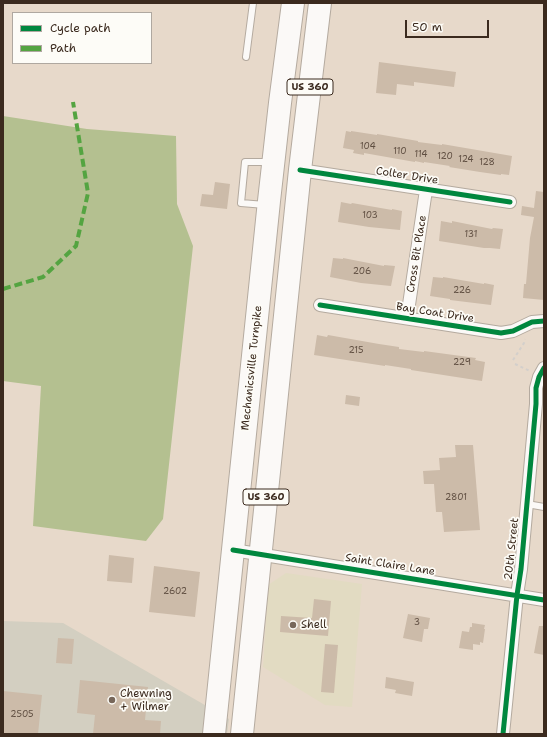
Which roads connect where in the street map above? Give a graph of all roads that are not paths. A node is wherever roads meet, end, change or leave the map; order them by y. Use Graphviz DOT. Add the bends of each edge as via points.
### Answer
graph roads {
  1 [pos="253,3"];
  2 [pos="293,3"];
  3 [pos="320,3"];
  4 [pos="246,57"];
  5 [pos="274,162"];
  6 [pos="300,170"];
  7 [pos="426,190"];
  8 [pos="510,202"];
  9 [pos="269,206"];
  10 [pos="320,305"];
  11 [pos="407,318"];
  12 [pos="544,321"];
  13 [pos="544,368"];
  14 [pos="539,414"];
  15 [pos="526,504"];
  16 [pos="544,507"];
  17 [pos="233,550"];
  18 [pos="260,554"];
  19 [pos="517,595"];
  20 [pos="544,600"];
  21 [pos="214,734"];
  22 [pos="242,734"];
  23 [pos="503,734"];
  1 -- 4 [label="lane"];
  2 -- 5 [label="highway, Mechanicsville Turnpike / US 360"];
  3 -- 6 [label="highway, US 360"];
  5 -- 9 [label="highway, Mechanicsville Turnpike / US 360"];
  5 -- 9 [label="lane" via="245,162 241,203"];
  6 -- 7 [label="street, Colter Drive"];
  6 -- 18 [label="highway, US 360"];
  7 -- 8 [label="street, Colter Drive"];
  7 -- 11 [label="street, Cross Bit Place"];
  9 -- 17 [label="highway, Mechanicsville Turnpike / US 360"];
  10 -- 11 [label="street, Bay Coat Drive"];
  11 -- 12 [label="street, Bay Coat Drive" via="501,333 513,331 532,322"];
  13 -- 14 [label="street, 20th Street" via="536,388"];
  14 -- 15 [label="street, 20th Street"];
  15 -- 16 [label="lane"];
  15 -- 19 [label="street, 20th Street"];
  17 -- 18 [label="street, Saint Claire Lane"];
  17 -- 21 [label="highway, Mechanicsville Turnpike / US 360"];
  18 -- 19 [label="street, Saint Claire Lane"];
  18 -- 22 [label="highway, US 360"];
  19 -- 20 [label="street, Saint Claire Lane"];
  19 -- 23 [label="street, 20th Street"];
}
